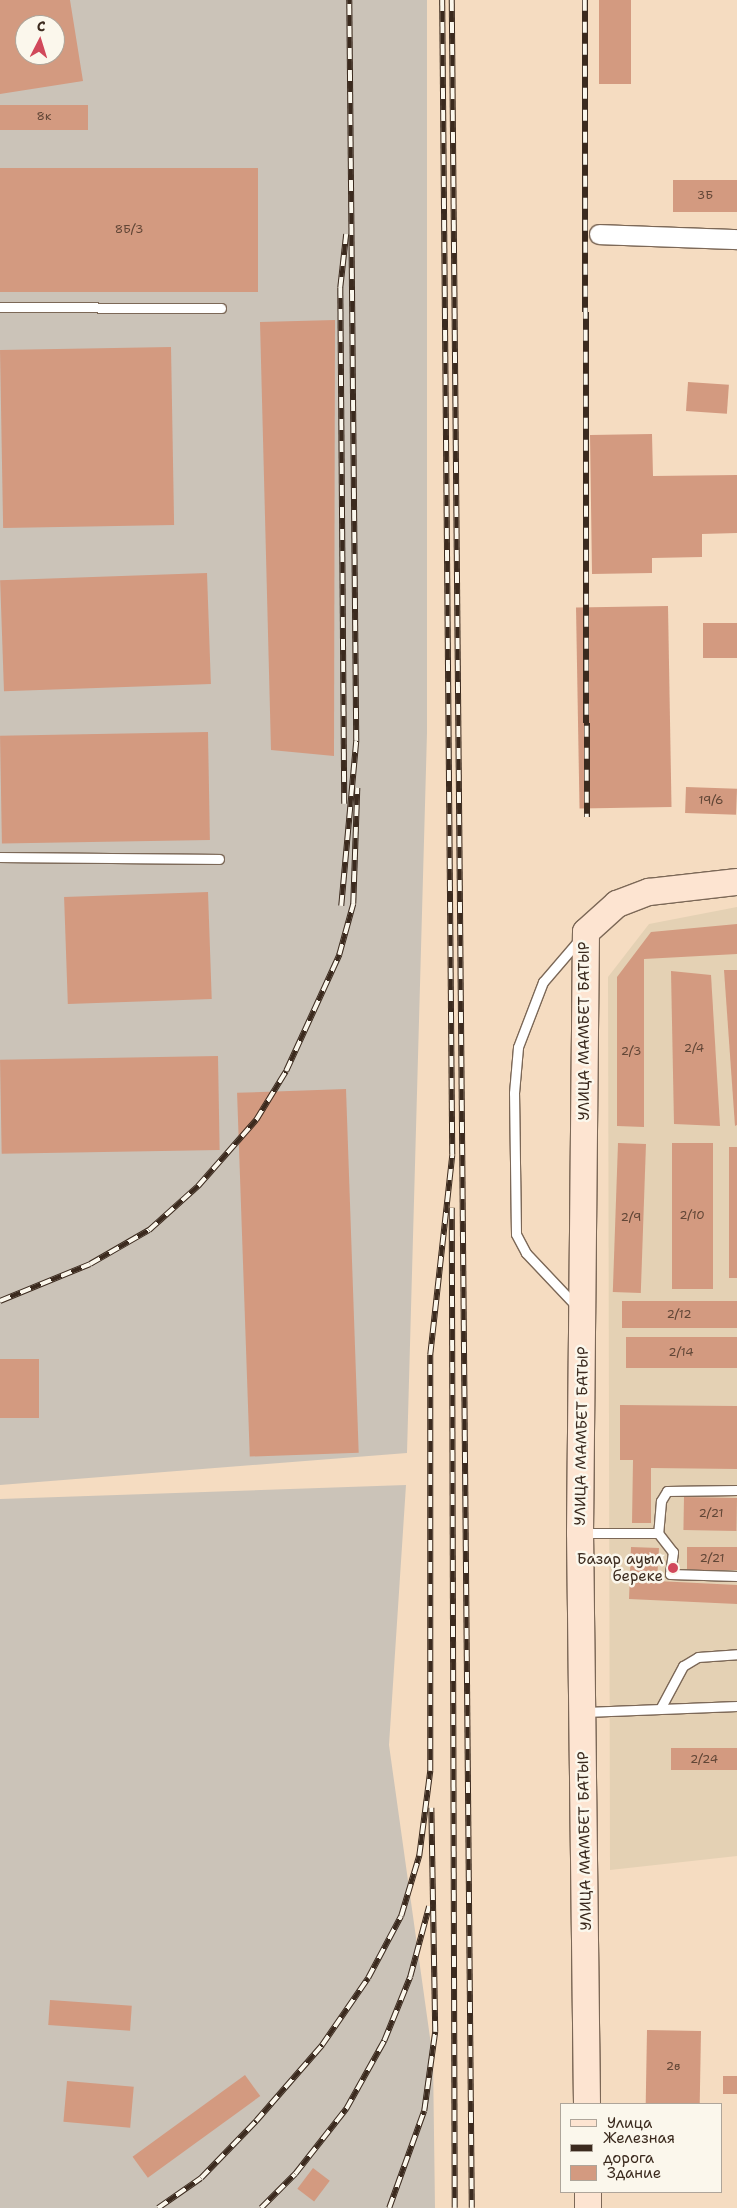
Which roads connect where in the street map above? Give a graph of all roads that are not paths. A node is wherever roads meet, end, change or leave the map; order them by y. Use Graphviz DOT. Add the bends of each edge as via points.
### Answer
graph roads {
  1 [pos="599,234"];
  2 [pos="737,239"];
  3 [pos="0,308"];
  4 [pos="221,308"];
  5 [pos="0,857"];
  6 [pos="219,859"];
  7 [pos="737,882"];
  8 [pos="586,932"];
  9 [pos="583,1313"];
  10 [pos="737,1490"];
  11 [pos="580,1533"];
  12 [pos="658,1533"];
  13 [pos="737,1576"];
  14 [pos="737,1654"];
  15 [pos="737,1706"];
  16 [pos="660,1709"];
  17 [pos="583,1712"];
  18 [pos="587,2103"];
  19 [pos="588,2193"];
  20 [pos="588,2208"];
  1 -- 2 [label="street"];
  3 -- 4 [label="lane"];
  5 -- 6 [label="lane"];
  7 -- 8 [label="main road, УЛИЦА МАМБЕТ БАТЫР" via="649,892 617,904"];
  8 -- 9 [label="main road, УЛИЦА МАМБЕТ БАТЫР"];
  8 -- 9 [label="lane" via="543,982 518,1047 514,1093 516,1234 526,1253"];
  9 -- 11 [label="main road, УЛИЦА МАМБЕТ БАТЫР"];
  10 -- 12 [label="lane" via="667,1491 661,1501"];
  11 -- 12 [label="lane"];
  11 -- 17 [label="main road, УЛИЦА МАМБЕТ БАТЫР"];
  12 -- 13 [label="lane" via="673,1552 670,1574"];
  14 -- 16 [label="lane" via="698,1657 683,1666"];
  15 -- 16 [label="lane"];
  16 -- 17 [label="lane"];
  17 -- 18 [label="main road, УЛИЦА МАМБЕТ БАТЫР"];
  19 -- 20 [label="main road"];
}
